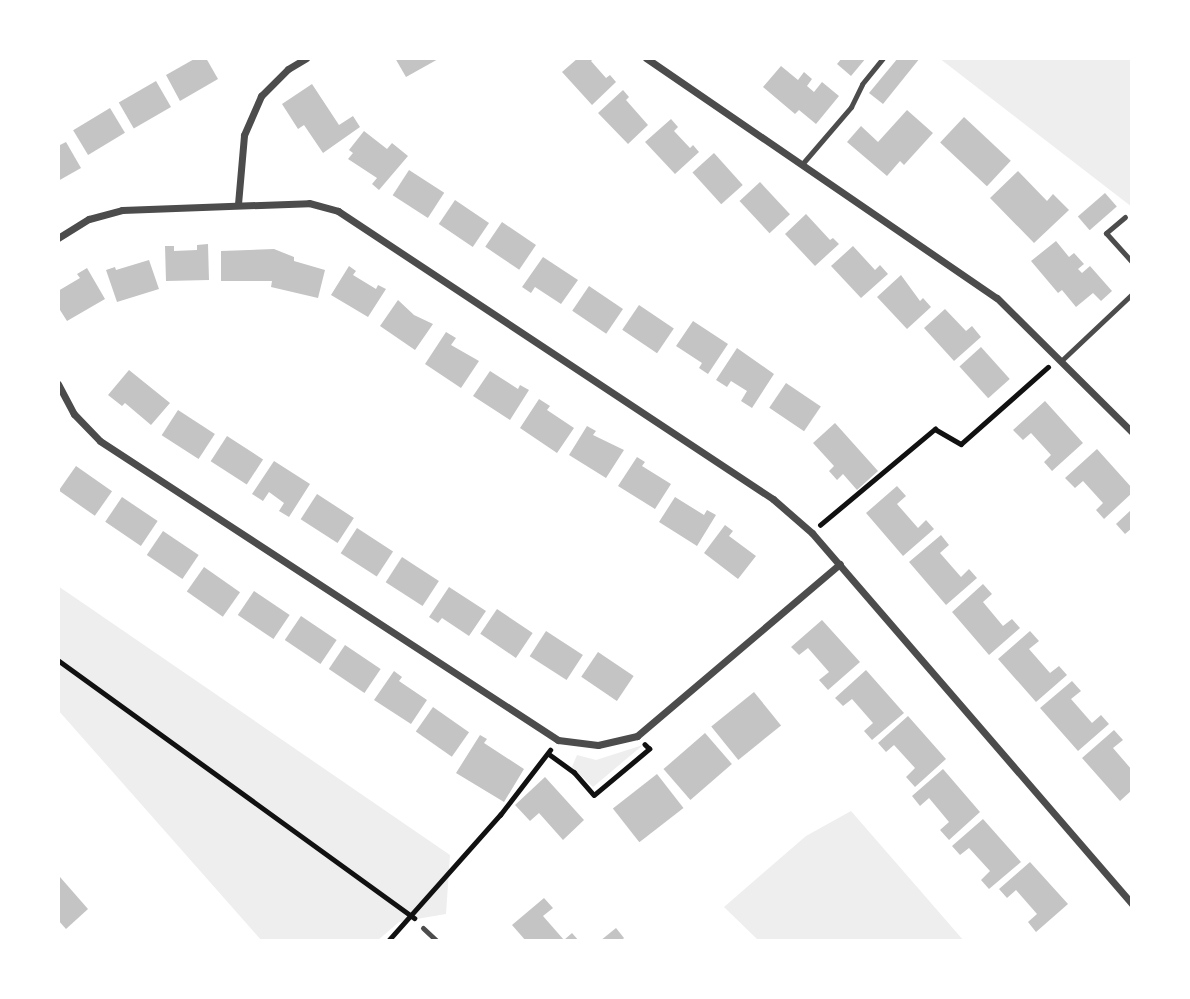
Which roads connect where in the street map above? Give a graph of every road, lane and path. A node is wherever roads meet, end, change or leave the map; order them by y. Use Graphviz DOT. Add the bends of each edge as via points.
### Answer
graph roads {
  1 [pos="306,58"];
  2 [pos="646,58"];
  3 [pos="883,58"];
  4 [pos="803,163"];
  5 [pos="238,204"];
  6 [pos="1125,217"];
  7 [pos="58,238"];
  8 [pos="1132,262"];
  9 [pos="1132,293"];
  10 [pos="1060,359"];
  11 [pos="58,384"];
  12 [pos="1132,432"];
  13 [pos="812,533"];
  14 [pos="840,564"];
  15 [pos="58,660"];
  16 [pos="637,736"];
  17 [pos="558,740"];
  18 [pos="548,753"];
  19 [pos="1132,904"];
  20 [pos="412,916"];
  21 [pos="423,928"];
  22 [pos="388,941"];
  23 [pos="437,941"];
  1 -- 5 [label="street" via="261,96 244,135"];
  2 -- 4 [label="street"];
  3 -- 4 [label="lane" via="851,107"];
  4 -- 10 [label="street" via="998,298"];
  5 -- 7 [label="street" via="122,209 89,219"];
  5 -- 13 [label="street" via="309,203 338,211 773,499"];
  6 -- 8 [label="lane" via="1106,233"];
  9 -- 10 [label="lane"];
  10 -- 12 [label="street"];
  10 -- 13 [label="path" via="961,444 934,429"];
  11 -- 17 [label="street" via="74,414 100,441"];
  13 -- 14 [label="street"];
  14 -- 16 [label="street"];
  14 -- 19 [label="street"];
  15 -- 20 [label="path"];
  16 -- 17 [label="street" via="598,745"];
  16 -- 18 [label="path" via="649,749 594,795"];
  17 -- 18 [label="path"];
  18 -- 20 [label="path"];
  20 -- 21 [label="path"];
  20 -- 22 [label="path"];
  21 -- 23 [label="lane"];
}
